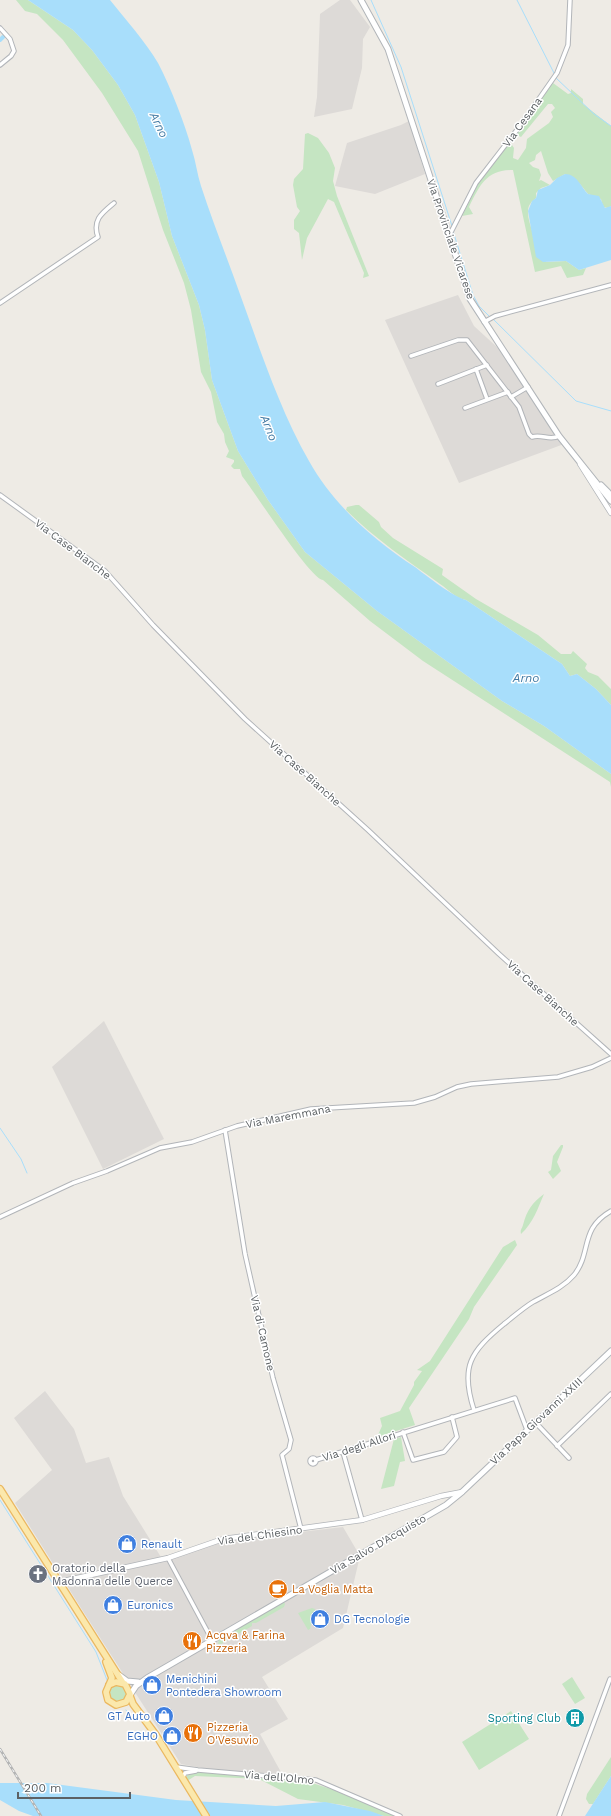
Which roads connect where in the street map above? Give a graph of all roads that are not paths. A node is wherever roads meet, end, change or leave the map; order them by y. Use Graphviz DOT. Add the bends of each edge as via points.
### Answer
graph roads {
  1 [pos="361,0"];
  2 [pos="570,0"];
  3 [pos="0,28"];
  4 [pos="0,66"];
  5 [pos="114,203"];
  6 [pos="449,236"];
  7 [pos="611,285"];
  8 [pos="0,303"];
  9 [pos="484,322"];
  10 [pos="411,356"];
  11 [pos="487,365"];
  12 [pos="476,369"];
  13 [pos="438,384"];
  14 [pos="528,387"];
  15 [pos="508,392"];
  16 [pos="511,397"];
  17 [pos="487,399"];
  18 [pos="465,408"];
  19 [pos="559,436"];
  20 [pos="577,459"];
  21 [pos="606,490"];
  22 [pos="0,495"];
  23 [pos="611,495"];
  24 [pos="611,499"];
  25 [pos="611,513"];
  26 [pos="611,1054"];
  27 [pos="611,1058"];
  28 [pos="225,1130"];
  29 [pos="611,1211"];
  30 [pos="0,1217"];
  31 [pos="611,1350"];
  32 [pos="611,1394"];
  33 [pos="474,1410"];
  34 [pos="452,1417"];
  35 [pos="535,1422"];
  36 [pos="526,1430"];
  37 [pos="402,1432"];
  38 [pos="557,1446"];
  39 [pos="343,1452"];
  40 [pos="569,1458"];
  41 [pos="316,1460"];
  42 [pos="0,1489"];
  43 [pos="462,1492"];
  44 [pos="362,1520"];
  45 [pos="301,1529"];
  46 [pos="168,1558"];
  47 [pos="59,1582"];
  48 [pos="212,1640"];
  49 [pos="100,1648"];
  50 [pos="117,1674"];
  51 [pos="146,1678"];
  52 [pos="610,1679"];
  53 [pos="138,1682"];
  54 [pos="124,1683"];
  55 [pos="109,1685"];
  56 [pos="131,1694"];
  57 [pos="123,1704"];
  58 [pos="176,1766"];
  59 [pos="198,1770"];
  60 [pos="184,1781"];
  61 [pos="206,1816"];
  62 [pos="400,1816"];
  63 [pos="559,1816"];
  1 -- 6 [label="main road, Via Provinciale Vicarese" via="388,49"];
  2 -- 6 [label="street, Via Cesana" via="568,45 555,76 476,183"];
  3 -- 4 [label="street" via="10,40 14,51"];
  5 -- 8 [label="street" via="97,220 98,237"];
  6 -- 9 [label="main road, Via Provinciale Vicarese" via="470,299"];
  7 -- 9 [label="street" via="492,317"];
  9 -- 14 [label="main road, Via Provinciale Vicarese"];
  10 -- 11 [label="street" via="464,339 470,342"];
  11 -- 12 [label="street"];
  11 -- 15 [label="street"];
  12 -- 13 [label="street"];
  12 -- 17 [label="street"];
  14 -- 16 [label="street"];
  14 -- 19 [label="main road, Via Provinciale Vicarese"];
  15 -- 16 [label="street"];
  15 -- 17 [label="street"];
  16 -- 19 [label="street" via="532,437 550,439"];
  17 -- 18 [label="street"];
  19 -- 20 [label="main road, Via Provinciale Vicarese"];
  20 -- 21 [label="main road, Via Provinciale Vicarese"];
  20 -- 24 [label="main road, Via Provinciale Vicarese"];
  20 -- 25 [label="street, Via Provinciale Vicarese"];
  21 -- 23 [label="main road, Via Provinciale Vicarese"];
  21 -- 24 [label="street, Via Provinciale Vicarese"];
  22 -- 26 [label="street, Via Case Bianche" via="105,572 153,625 251,724"];
  27 -- 28 [label="street, Via Maremmana" via="592,1067 558,1077 471,1084 421,1102 403,1105 312,1109"];
  28 -- 30 [label="street, Via Maremmana" via="192,1142 158,1149 72,1183"];
  28 -- 45 [label="street, Via di Camone" via="241,1231 273,1378 290,1440 289,1449 282,1455"];
  29 -- 33 [label="street" via="599,1220 591,1231 580,1266 572,1278 560,1288 523,1309 489,1337 476,1352 469,1365 467,1380"];
  31 -- 35 [label="main road, Via Papa Giovanni XXIII"];
  32 -- 38 [label="street"];
  33 -- 34 [label="street, Via degli Allori"];
  33 -- 36 [label="street, Via degli Allori" via="516,1398"];
  34 -- 37 [label="street, Via degli Allori"];
  34 -- 37 [label="street, Via degli Allori" via="457,1437 442,1452 413,1460"];
  35 -- 36 [label="main road, Via Papa Giovanni XXIII"];
  35 -- 38 [label="street"];
  36 -- 43 [label="main road, Via Papa Giovanni XXIII"];
  37 -- 39 [label="street, Via degli Allori"];
  38 -- 40 [label="street"];
  39 -- 41 [label="street, Via degli Allori"];
  39 -- 44 [label="street"];
  42 -- 47 [label="main road"];
  43 -- 44 [label="street, Via del Chiesino" via="440,1496"];
  43 -- 48 [label="main road, Via Salvo D'Acquisto" via="446,1505"];
  44 -- 45 [label="street, Via del Chiesino"];
  45 -- 46 [label="street, Via del Chiesino" via="223,1539"];
  46 -- 47 [label="street, Via del Chiesino"];
  46 -- 48 [label="street"];
  47 -- 49 [label="main road"];
  48 -- 51 [label="main road, Via Salvo D'Acquisto"];
  49 -- 50 [label="main road"];
  49 -- 55 [label="main road" via="111,1674 112,1680"];
  50 -- 53 [label="main road" via="127,1681"];
  50 -- 54 [label="main road"];
  51 -- 53 [label="main road"];
  51 -- 56 [label="main road" via="137,1684"];
  52 -- 63 [label="street"];
  53 -- 54 [label="main road"];
  54 -- 55 [label="main road" via="116,1682"];
  54 -- 56 [label="main road"];
  55 -- 57 [label="main road" via="106,1692 108,1700 114,1705"];
  56 -- 57 [label="main road"];
  56 -- 58 [label="main road" via="133,1704"];
  57 -- 60 [label="main road" via="139,1714 180,1779"];
  58 -- 59 [label="street, Via dell'Olmo"];
  58 -- 60 [label="main road"];
  59 -- 60 [label="street" via="185,1773"];
  59 -- 62 [label="street, Via dell'Olmo" via="316,1780"];
  60 -- 61 [label="main road"];
}
